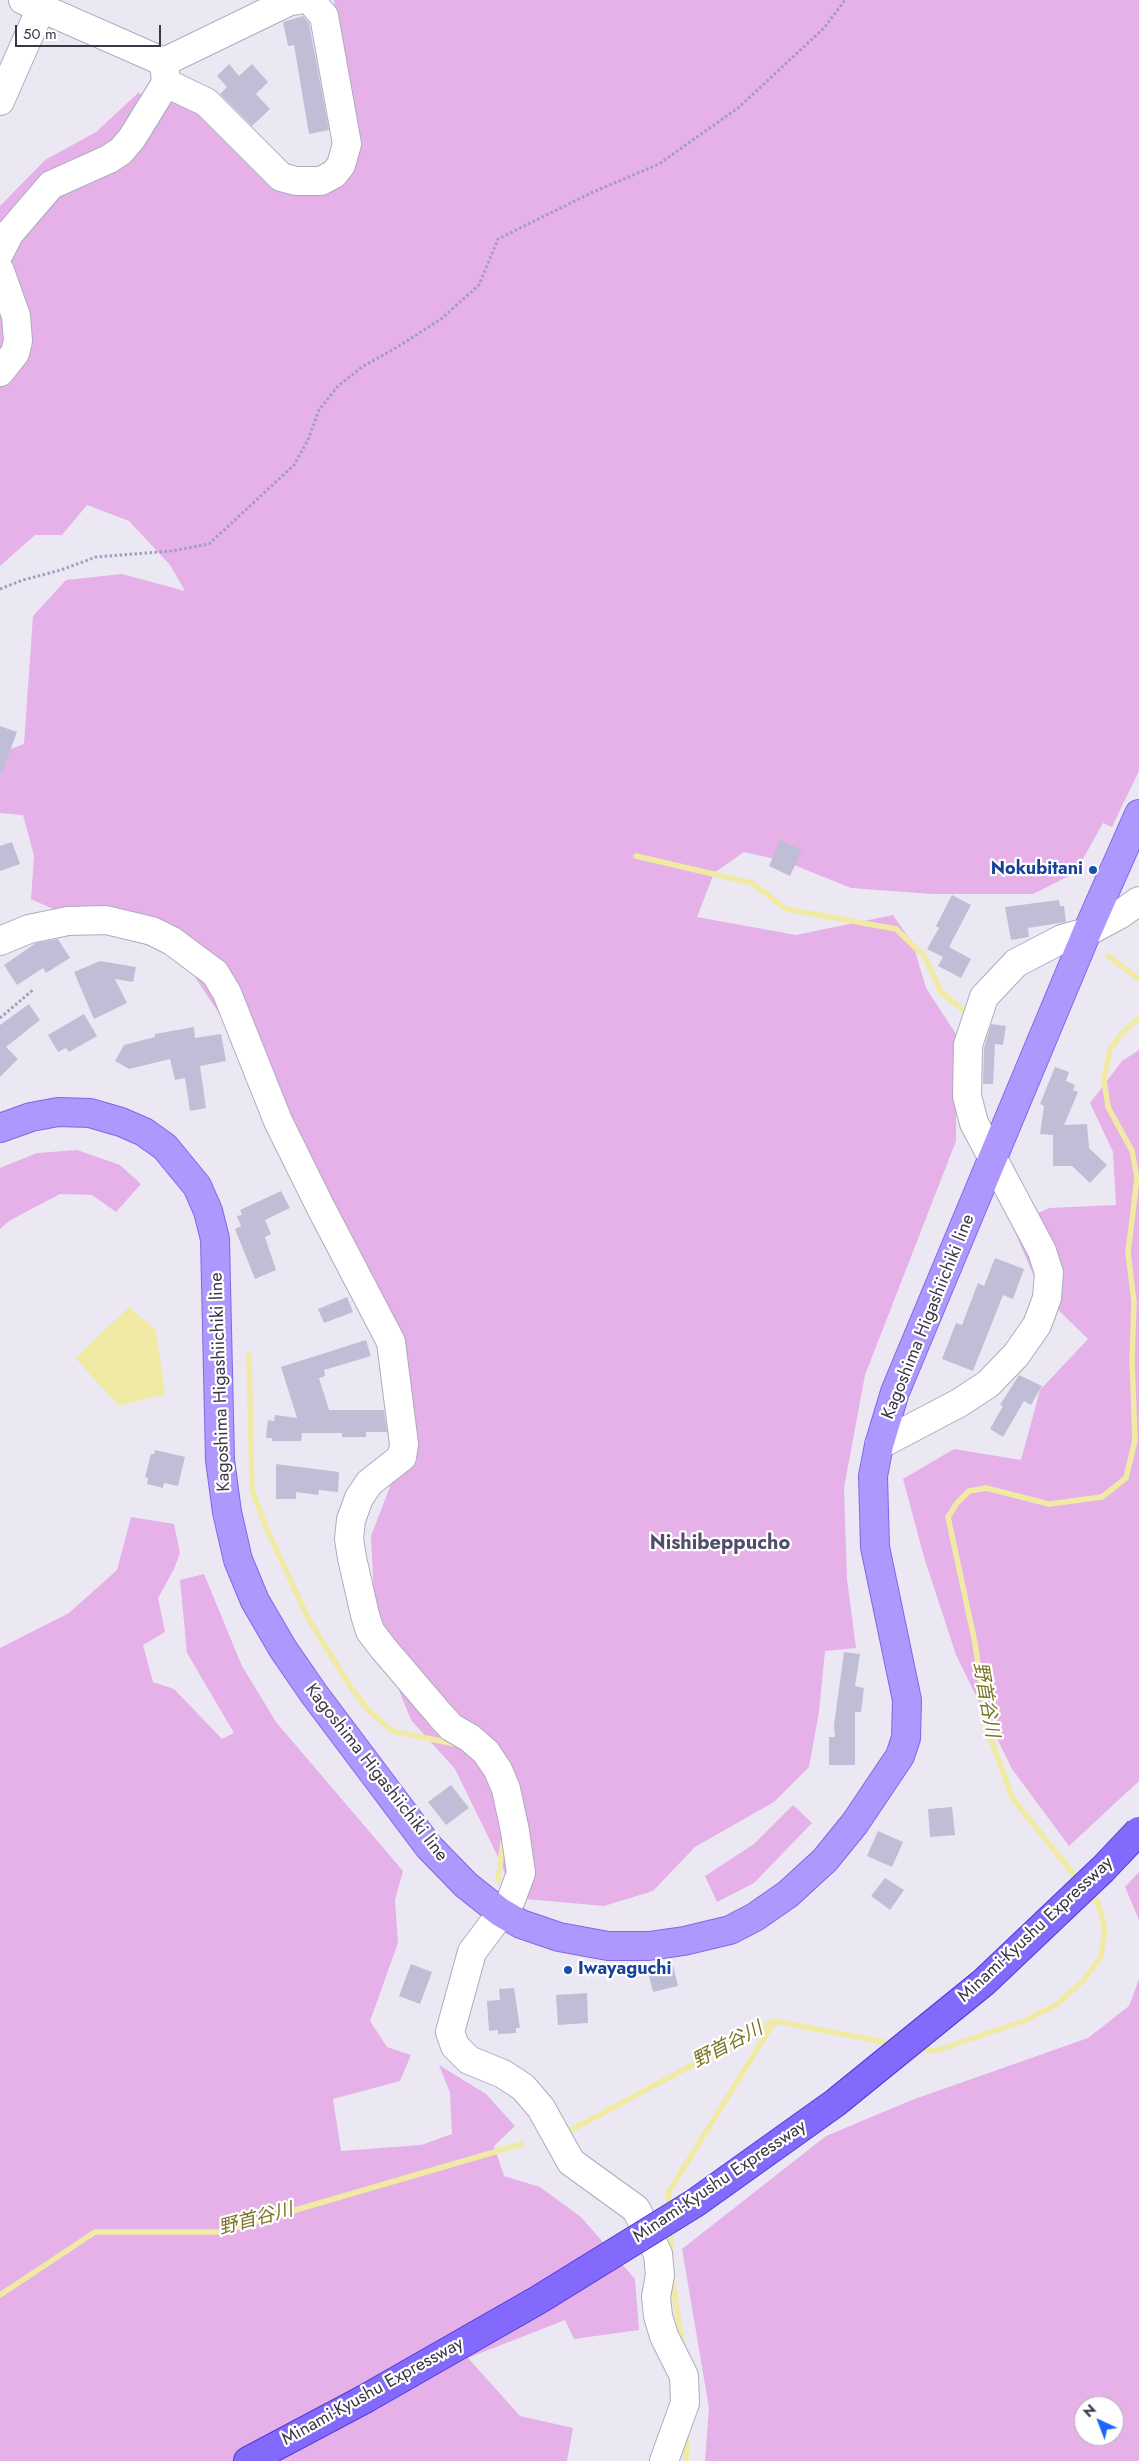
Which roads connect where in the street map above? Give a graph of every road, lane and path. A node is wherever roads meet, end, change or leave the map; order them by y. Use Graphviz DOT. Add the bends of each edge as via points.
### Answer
graph roads {
  1 [pos="298,0"];
  2 [pos="310,0"];
  3 [pos="845,0"];
  4 [pos="32,4"];
  5 [pos="165,72"];
  6 [pos="0,101"];
  7 [pos="0,252"];
  8 [pos="0,271"];
  9 [pos="0,372"];
  10 [pos="0,589"];
  11 [pos="1139,814"];
  12 [pos="1139,901"];
  13 [pos="1087,932"];
  14 [pos="0,941"];
  15 [pos="34,989"];
  16 [pos="0,1018"];
  17 [pos="0,1128"];
  18 [pos="992,1160"];
  19 [pos="880,1444"];
  20 [pos="1139,1831"];
  21 [pos="500,1912"];
  22 [pos="248,2461"];
  23 [pos="664,2461"];
  1 -- 5 [label="street" via="290,1"];
  2 -- 5 [label="street" via="324,16 347,144 341,166 321,182 281,177 206,102"];
  3 -- 10 [label="path" via="824,28 738,108 659,164 498,239 475,289 440,319 362,367 338,386 319,410 294,465 209,544 171,551 96,557"];
  4 -- 5 [label="street"];
  4 -- 6 [label="street"];
  5 -- 7 [label="street" via="132,138 121,151 51,185 9,234"];
  8 -- 9 [label="street" via="16,316 18,341 15,353"];
  11 -- 13 [label="main road, Kagoshima Higashiichiki line"];
  12 -- 13 [label="street"];
  13 -- 18 [label="main road, Kagoshima Higashiichiki line"];
  13 -- 18 [label="street" via="1062,939 1016,962 984,997 968,1045 967,1096 974,1123"];
  14 -- 21 [label="street" via="29,929 106,920 152,931 172,941 216,973 227,993 278,1121 391,1342 404,1444 402,1457 370,1483 359,1498 350,1520 352,1558 370,1631 441,1716 486,1752 506,1789 521,1873 511,1900"];
  15 -- 16 [label="path"];
  17 -- 21 [label="main road, Kagoshima Higashiichiki line" via="31,1116 58,1112 90,1114 121,1122 165,1146 197,1186 208,1211 215,1240 221,1468 238,1560 251,1592 299,1672 405,1816 466,1885"];
  18 -- 19 [label="main road, Kagoshima Higashiichiki line" via="894,1392"];
  18 -- 19 [label="street" via="1042,1251 1049,1274 1047,1298 1038,1325 1016,1355 988,1384 959,1403"];
  19 -- 21 [label="main road, Kagoshima Higashiichiki line" via="873,1476 875,1547 907,1700 906,1738 900,1756 855,1823 825,1860 788,1894 755,1917 730,1930 694,1939 649,1946 608,1946 559,1937 521,1924"];
  20 -- 22 [label="highway, Minami-Kyushu Expressway, bridge" via="984,1982 836,2103 695,2203 538,2300"];
  21 -- 23 [label="street" via="472,1952 450,2032 455,2046 469,2060 503,2074 523,2088 541,2108 571,2162 636,2209 658,2254 658,2316 684,2376 685,2403"];
}
